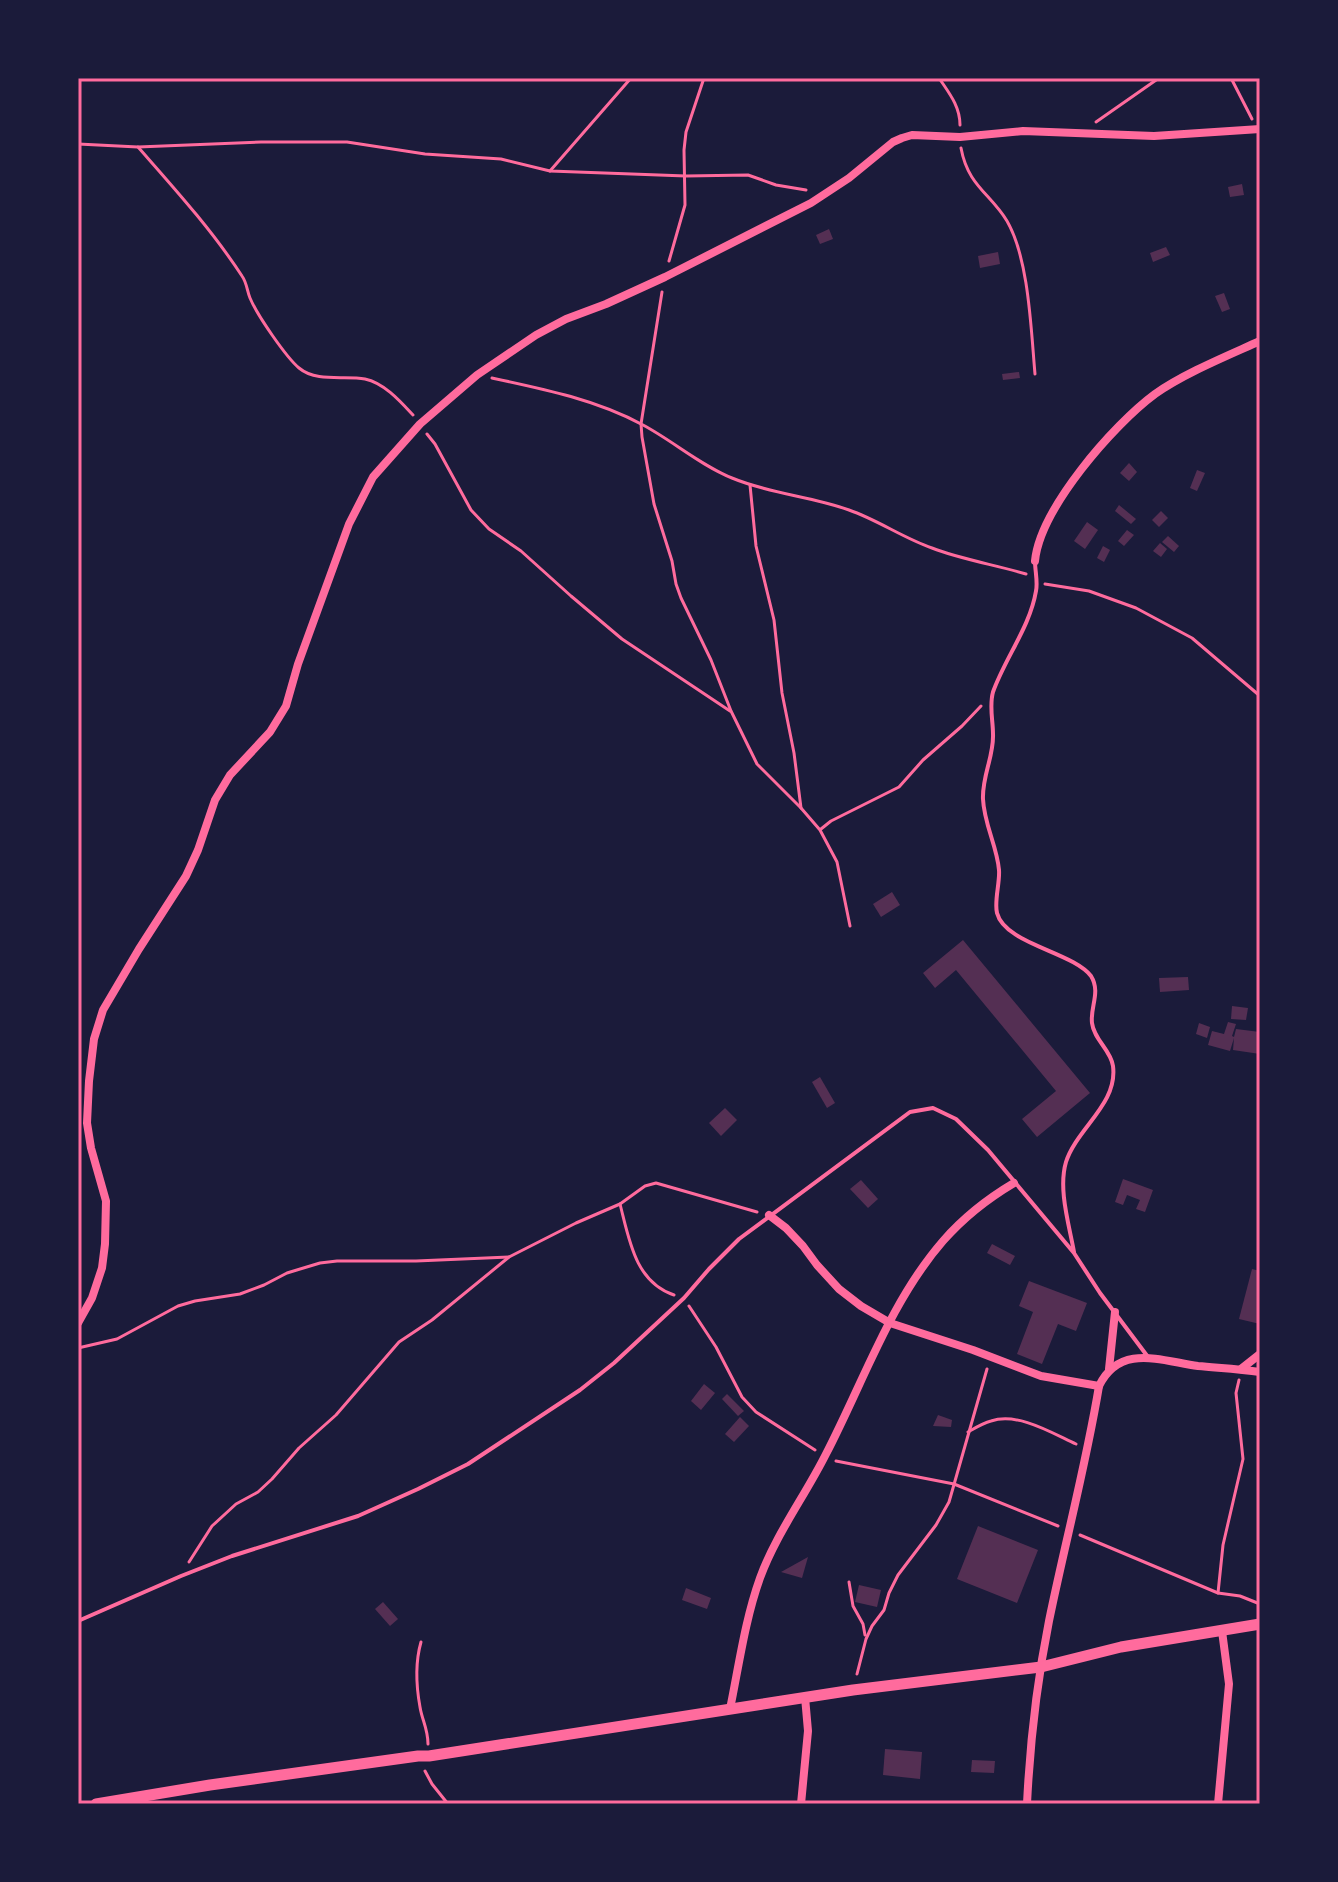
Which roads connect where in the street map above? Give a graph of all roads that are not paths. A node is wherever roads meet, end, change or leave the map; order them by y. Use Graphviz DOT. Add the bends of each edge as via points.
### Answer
graph roads {
  1 [pos="1259,129"];
  2 [pos="1260,341"];
  3 [pos="1035,561"];
  4 [pos="1014,1183"];
  5 [pos="769,1215"];
  6 [pos="1074,1253"];
  7 [pos="1115,1312"];
  8 [pos="78,1323"];
  9 [pos="890,1323"];
  10 [pos="1260,1354"];
  11 [pos="1148,1357"];
  12 [pos="1109,1369"];
  13 [pos="1241,1369"];
  14 [pos="1260,1372"];
  15 [pos="1099,1386"];
  16 [pos="78,1621"];
  17 [pos="1260,1624"];
  18 [pos="1222,1631"];
  19 [pos="1041,1667"];
  20 [pos="805,1697"];
  21 [pos="730,1709"];
  22 [pos="96,1804"];
  23 [pos="801,1804"];
  24 [pos="1027,1804"];
  25 [pos="1218,1804"];
  1 -- 8 [label="street" via="1154,136 1023,131 902,138 849,178 775,222 546,329 477,375 420,424 373,477 349,524 286,706 230,775 186,876 103,1010 94,1039 87,1123 106,1201 105,1244 92,1298"];
  2 -- 3 [label="street" via="1156,393 1115,428 1056,508"];
  3 -- 6 [label="lane" via="1037,583 1030,611 992,695 994,736 983,803 999,872 999,917 1023,939 1090,976 1096,988 1093,1032 1112,1062 1114,1080 1105,1101 1072,1146 1065,1165 1062,1186"];
  4 -- 5 [label="lane" via="956,1119 933,1108 910,1112"];
  4 -- 6 [label="lane"];
  4 -- 9 [label="street" via="985,1201 943,1241"];
  5 -- 9 [label="street" via="839,1289"];
  5 -- 16 [label="lane" via="614,1363 468,1464 358,1516 232,1556"];
  6 -- 7 [label="lane"];
  7 -- 11 [label="lane"];
  7 -- 12 [label="street"];
  9 -- 15 [label="street" via="1041,1376"];
  9 -- 21 [label="street" via="761,1576"];
  10 -- 13 [label="street"];
  11 -- 12 [label="street"];
  11 -- 13 [label="street"];
  12 -- 15 [label="street"];
  13 -- 14 [label="street"];
  15 -- 19 [label="street"];
  17 -- 18 [label="main road"];
  18 -- 19 [label="main road" via="1121,1647"];
  18 -- 25 [label="street" via="1229,1684"];
  19 -- 20 [label="main road"];
  19 -- 24 [label="street"];
  20 -- 21 [label="main road"];
  20 -- 23 [label="street" via="808,1731"];
  21 -- 22 [label="main road"];
}
